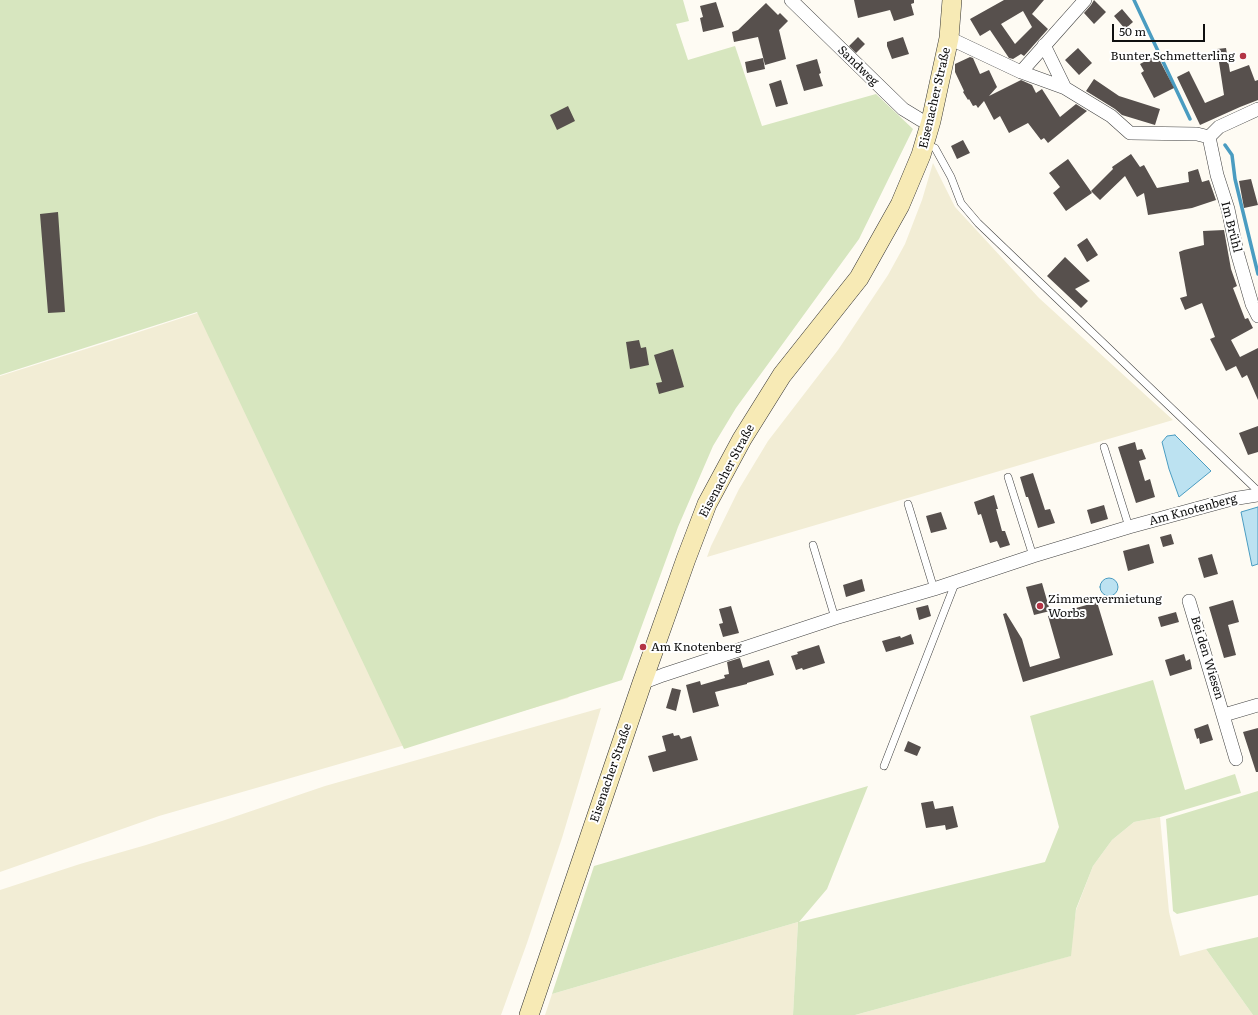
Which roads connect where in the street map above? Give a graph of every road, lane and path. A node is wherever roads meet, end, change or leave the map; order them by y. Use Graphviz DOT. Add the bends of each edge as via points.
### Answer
graph roads {
  1 [pos="791,0"];
  2 [pos="952,0"];
  3 [pos="1085,0"];
  4 [pos="949,38"];
  5 [pos="1044,45"];
  6 [pos="1021,72"];
  7 [pos="1065,88"];
  8 [pos="1258,109"];
  9 [pos="931,121"];
  10 [pos="1209,137"];
  11 [pos="924,143"];
  12 [pos="1258,316"];
  13 [pos="1104,447"];
  14 [pos="1008,477"];
  15 [pos="1258,491"];
  16 [pos="1258,495"];
  17 [pos="908,504"];
  18 [pos="1129,527"];
  19 [pos="812,545"];
  20 [pos="1033,556"];
  21 [pos="956,580"];
  22 [pos="934,588"];
  23 [pos="1189,601"];
  24 [pos="835,618"];
  25 [pos="642,683"];
  26 [pos="1258,705"];
  27 [pos="1224,715"];
  28 [pos="1236,759"];
  29 [pos="884,766"];
  30 [pos="529,1015"];
  1 -- 9 [label="street, Sandweg" via="903,109 922,120"];
  2 -- 4 [label="main road, Eisenacher Straße"];
  3 -- 5 [label="street"];
  4 -- 6 [label="street"];
  4 -- 9 [label="main road, Eisenacher Straße"];
  5 -- 6 [label="street"];
  5 -- 7 [label="street"];
  6 -- 7 [label="street"];
  7 -- 10 [label="street" via="1111,116 1130,133 1197,134"];
  8 -- 10 [label="street" via="1219,127"];
  9 -- 11 [label="main road, Eisenacher Straße"];
  10 -- 12 [label="street, Im Brühl" via="1237,252"];
  11 -- 15 [label="lane" via="936,148 961,203 978,223"];
  11 -- 25 [label="main road, Eisenacher Straße" via="900,205 859,278 782,375 742,439 707,504"];
  13 -- 18 [label="lane"];
  14 -- 20 [label="lane"];
  16 -- 18 [label="street, Am Knotenberg"];
  17 -- 22 [label="lane"];
  18 -- 20 [label="street, Am Knotenberg"];
  19 -- 24 [label="lane"];
  20 -- 21 [label="street, Am Knotenberg"];
  21 -- 22 [label="street, Am Knotenberg"];
  21 -- 29 [label="lane"];
  22 -- 24 [label="street, Am Knotenberg"];
  23 -- 27 [label="street, Bei den Wiesen"];
  24 -- 25 [label="street, Am Knotenberg"];
  25 -- 30 [label="main road, Eisenacher Straße"];
  26 -- 27 [label="street, Bei den Wiesen"];
  27 -- 28 [label="street, Bei den Wiesen"];
}
